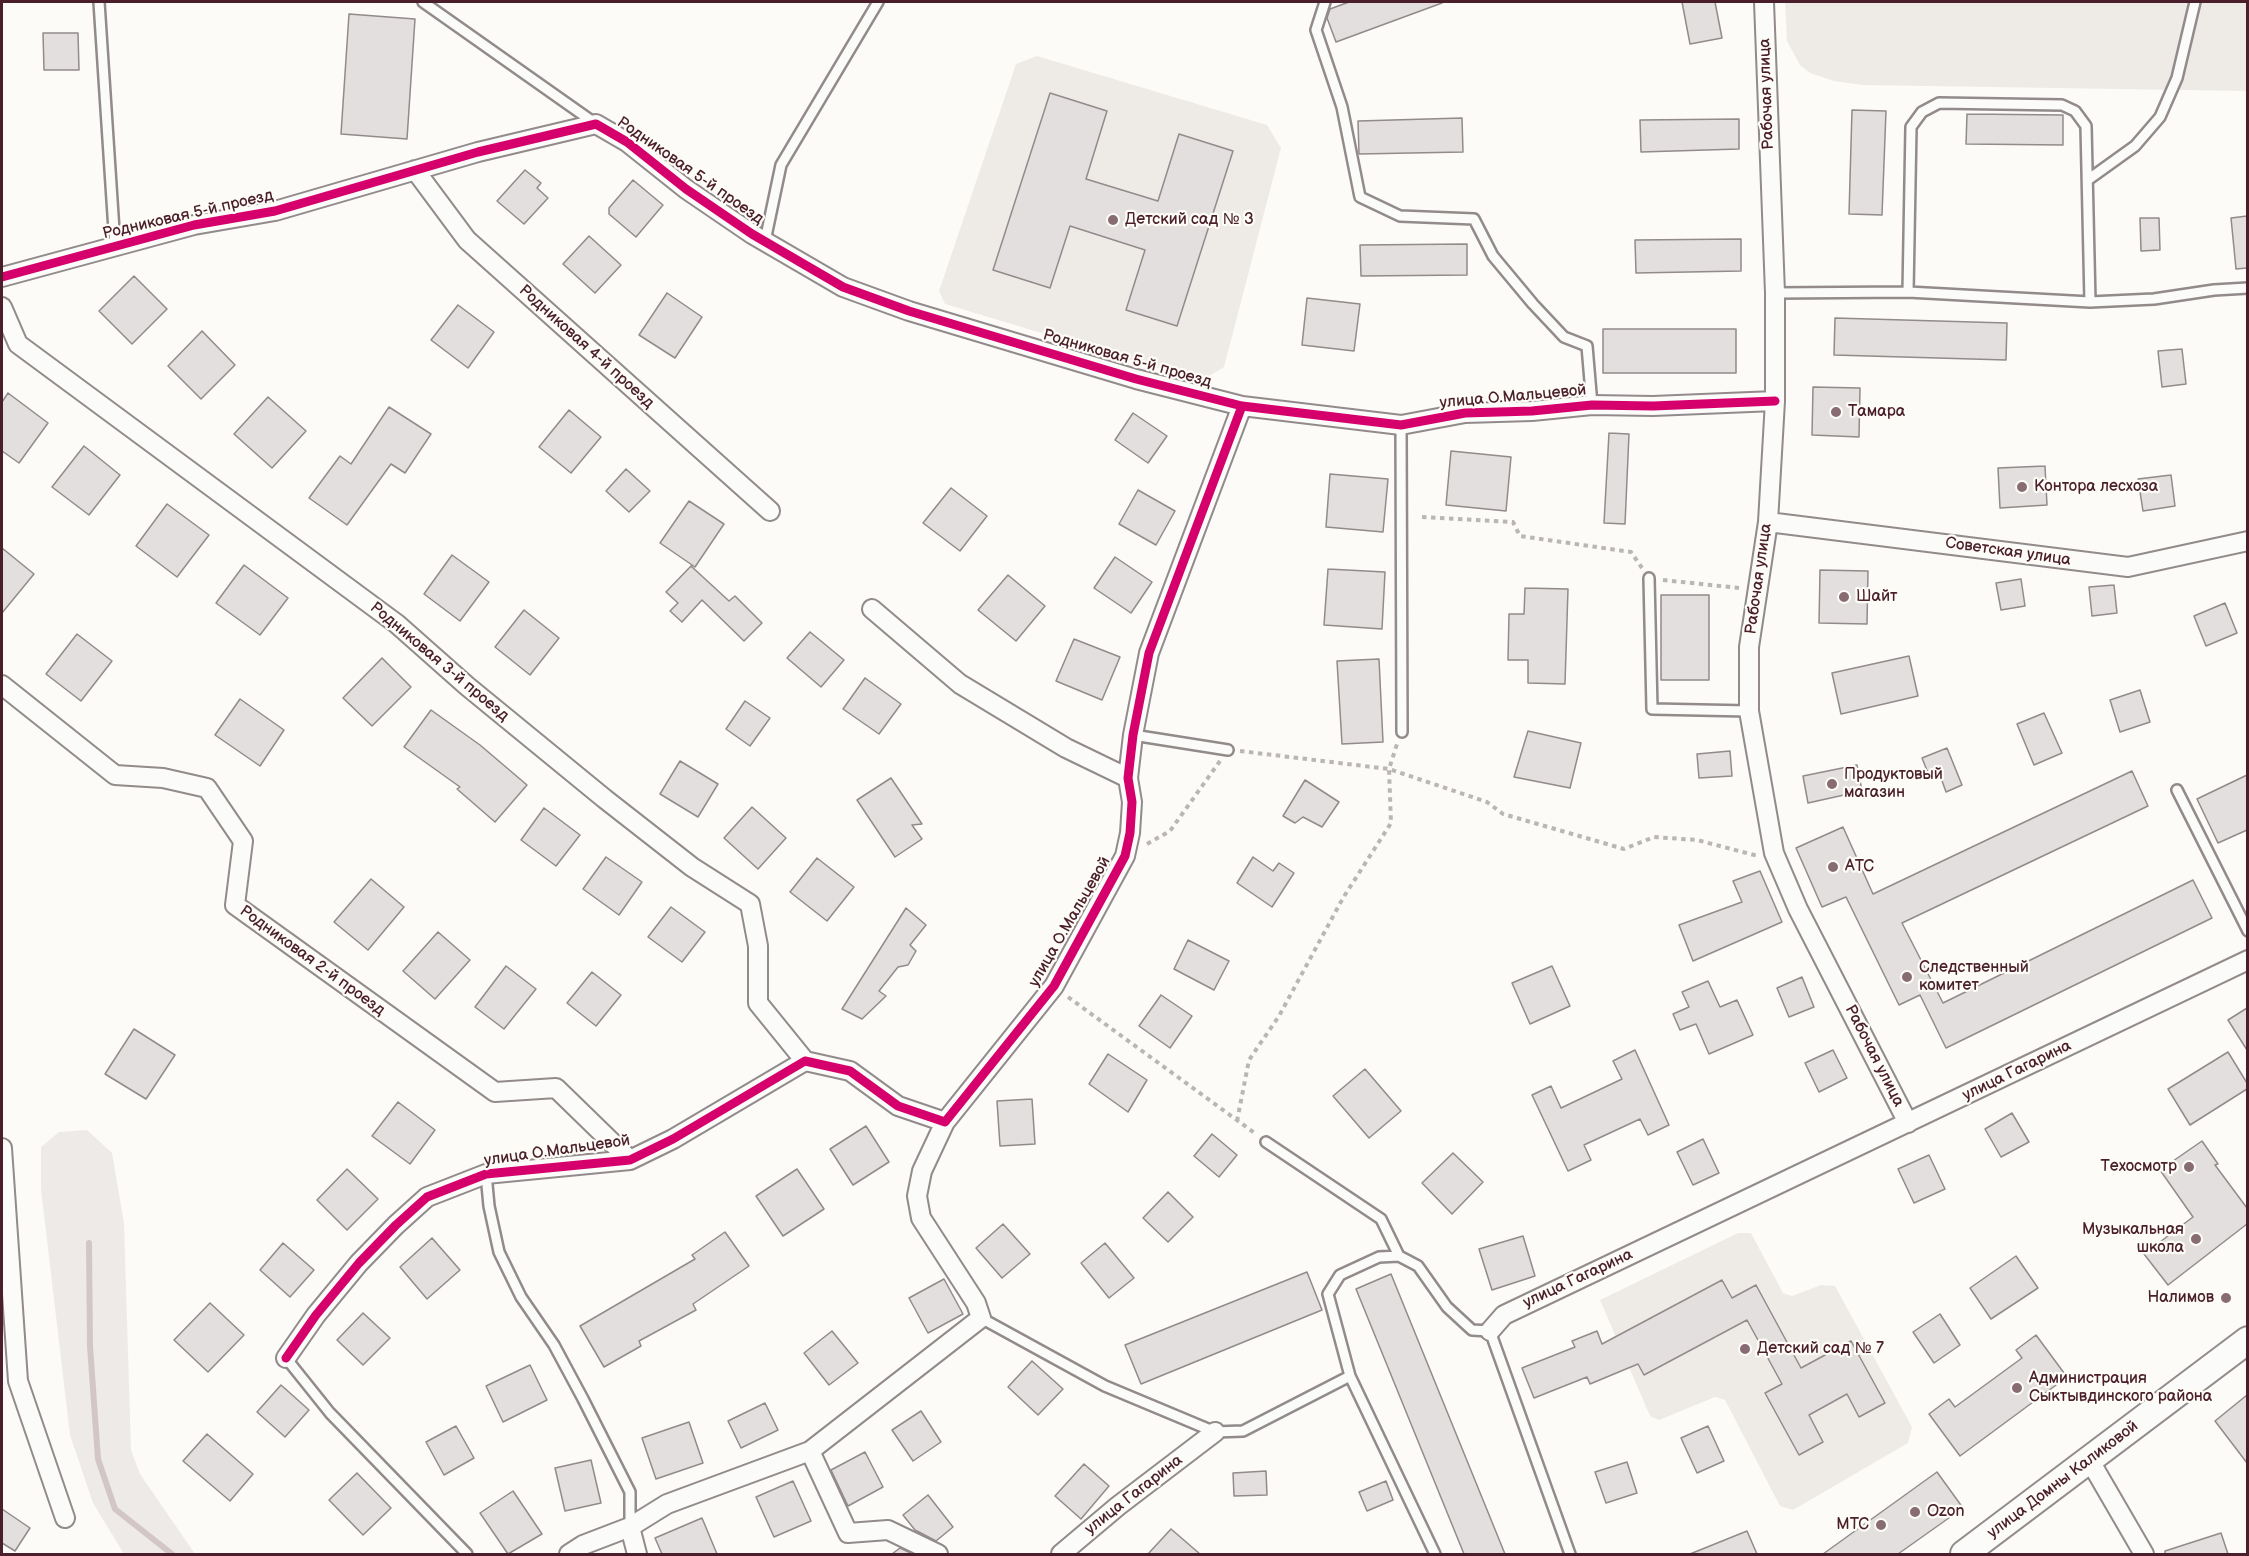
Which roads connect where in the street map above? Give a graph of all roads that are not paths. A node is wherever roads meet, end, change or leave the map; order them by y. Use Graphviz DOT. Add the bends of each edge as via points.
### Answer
graph roads {
  1 [pos="99,2"];
  2 [pos="423,2"];
  3 [pos="878,2"];
  4 [pos="1325,2"];
  5 [pos="1766,2"];
  6 [pos="2195,2"];
  7 [pos="596,124"];
  8 [pos="415,170"];
  9 [pos="2089,178"];
  10 [pos="765,242"];
  11 [pos="116,246"];
  12 [pos="2,277"];
  13 [pos="2247,288"];
  14 [pos="1908,292"];
  15 [pos="1774,293"];
  16 [pos="2090,302"];
  17 [pos="2,307"];
  18 [pos="1775,401"];
  19 [pos="1592,405"];
  20 [pos="1242,406"];
  21 [pos="1401,425"];
  22 [pos="770,511"];
  23 [pos="1768,522"];
  24 [pos="2247,541"];
  25 [pos="1649,578"];
  26 [pos="872,609"];
  27 [pos="2,685"];
  28 [pos="1749,711"];
  29 [pos="1401,732"];
  30 [pos="1133,735"];
  31 [pos="1228,750"];
  32 [pos="1128,778"];
  33 [pos="2177,790"];
  34 [pos="2247,931"];
  35 [pos="2247,960"];
  36 [pos="805,1061"];
  37 [pos="945,1122"];
  38 [pos="1908,1123"];
  39 [pos="1266,1142"];
  40 [pos="2,1148"];
  41 [pos="630,1160"];
  42 [pos="486,1174"];
  43 [pos="1399,1256"];
  44 [pos="981,1318"];
  45 [pos="1490,1331"];
  46 [pos="2247,1340"];
  47 [pos="286,1358"];
  48 [pos="1350,1376"];
  49 [pos="1215,1432"];
  50 [pos="810,1451"];
  51 [pos="2090,1461"];
  52 [pos="65,1518"];
  53 [pos="630,1527"];
  54 [pos="467,1554"];
  55 [pos="569,1554"];
  56 [pos="637,1554"];
  57 [pos="938,1554"];
  58 [pos="1061,1554"];
  59 [pos="1435,1554"];
  60 [pos="1570,1554"];
  61 [pos="1964,1554"];
  62 [pos="2144,1554"];
  1 -- 11 [label="lane"];
  2 -- 7 [label="lane"];
  3 -- 10 [label="lane" via="781,165"];
  4 -- 19 [label="lane" via="1316,30 1342,107 1360,197 1400,216 1474,219 1493,256 1533,304 1564,337 1587,346"];
  5 -- 15 [label="street, Рабочая улица"];
  6 -- 9 [label="lane" via="2177,78 2160,117 2135,146"];
  7 -- 8 [label="street, Родниковая 5-й проезд"];
  7 -- 10 [label="street, Родниковая 5-й проезд"];
  8 -- 11 [label="street, Родниковая 5-й проезд" via="276,211 195,225"];
  8 -- 22 [label="street, Родниковая 4-й проезд" via="467,240"];
  9 -- 14 [label="lane" via="2085,126 2075,111 2062,105 1939,103 1922,112 1911,127"];
  9 -- 16 [label="lane"];
  10 -- 20 [label="street, Родниковая 5-й проезд" via="843,287 909,311 1136,379"];
  11 -- 12 [label="street, Родниковая 5-й проезд"];
  13 -- 16 [label="lane"];
  14 -- 15 [label="lane"];
  14 -- 16 [label="lane"];
  15 -- 18 [label="street, Рабочая улица"];
  17 -- 36 [label="street, Родниковая 3-й проезд" via="18,344 397,624 604,800 692,867 750,904 758,946 758,1003"];
  18 -- 19 [label="street, улица О.Мальцевой"];
  18 -- 23 [label="street, Рабочая улица"];
  19 -- 21 [label="street, улица О.Мальцевой" via="1465,413"];
  20 -- 21 [label="street, улица О.Мальцевой"];
  20 -- 30 [label="street, улица О.Мальцевой" via="1149,653"];
  21 -- 29 [label="lane"];
  23 -- 24 [label="street, Советская улица" via="2128,567"];
  23 -- 28 [label="street, Рабочая улица" via="1749,646"];
  25 -- 28 [label="lane" via="1652,709"];
  26 -- 32 [label="street" via="960,684 1066,748"];
  27 -- 41 [label="street, Родниковая 2-й проезд" via="115,775 163,778 207,788 243,841 235,905 495,1092 556,1088"];
  28 -- 38 [label="street, Рабочая улица" via="1774,853 1798,909"];
  30 -- 31 [label="lane"];
  30 -- 32 [label="street, улица О.Мальцевой"];
  32 -- 37 [label="street, улица О.Мальцевой" via="1132,802 1125,856 1054,986"];
  33 -- 34 [label="lane"];
  35 -- 38 [label="street, улица Гагарина"];
  36 -- 37 [label="street" via="850,1071 898,1106"];
  36 -- 41 [label="street, улица О.Мальцевой"];
  37 -- 44 [label="street, улица О.Мальцевой" via="922,1171 917,1196 921,1218 976,1303"];
  38 -- 45 [label="street, улица Гагарина" via="1504,1314"];
  39 -- 43 [label="lane" via="1381,1219"];
  40 -- 52 [label="street" via="18,1381"];
  41 -- 42 [label="street, улица О.Мальцевой"];
  42 -- 47 [label="street, улица О.Мальцевой" via="427,1197 404,1218 359,1263"];
  42 -- 53 [label="lane" via="499,1252 521,1297 554,1345 630,1492"];
  43 -- 45 [label="lane" via="1418,1266 1447,1307 1472,1330"];
  43 -- 48 [label="lane" via="1379,1257 1340,1275 1328,1294"];
  44 -- 49 [label="lane" via="1105,1386"];
  44 -- 50 [label="street"];
  45 -- 60 [label="lane"];
  46 -- 51 [label="main road, улица Домны Каликовой"];
  47 -- 54 [label="lane" via="330,1413"];
  48 -- 49 [label="lane" via="1243,1431"];
  48 -- 59 [label="lane"];
  49 -- 58 [label="street, улица Гагарина"];
  50 -- 53 [label="street" via="667,1504"];
  50 -- 57 [label="street" via="848,1533 888,1530"];
  51 -- 61 [label="main road, улица Домны Каликовой"];
  51 -- 62 [label="street"];
  53 -- 55 [label="street"];
  53 -- 56 [label="street"];
}
